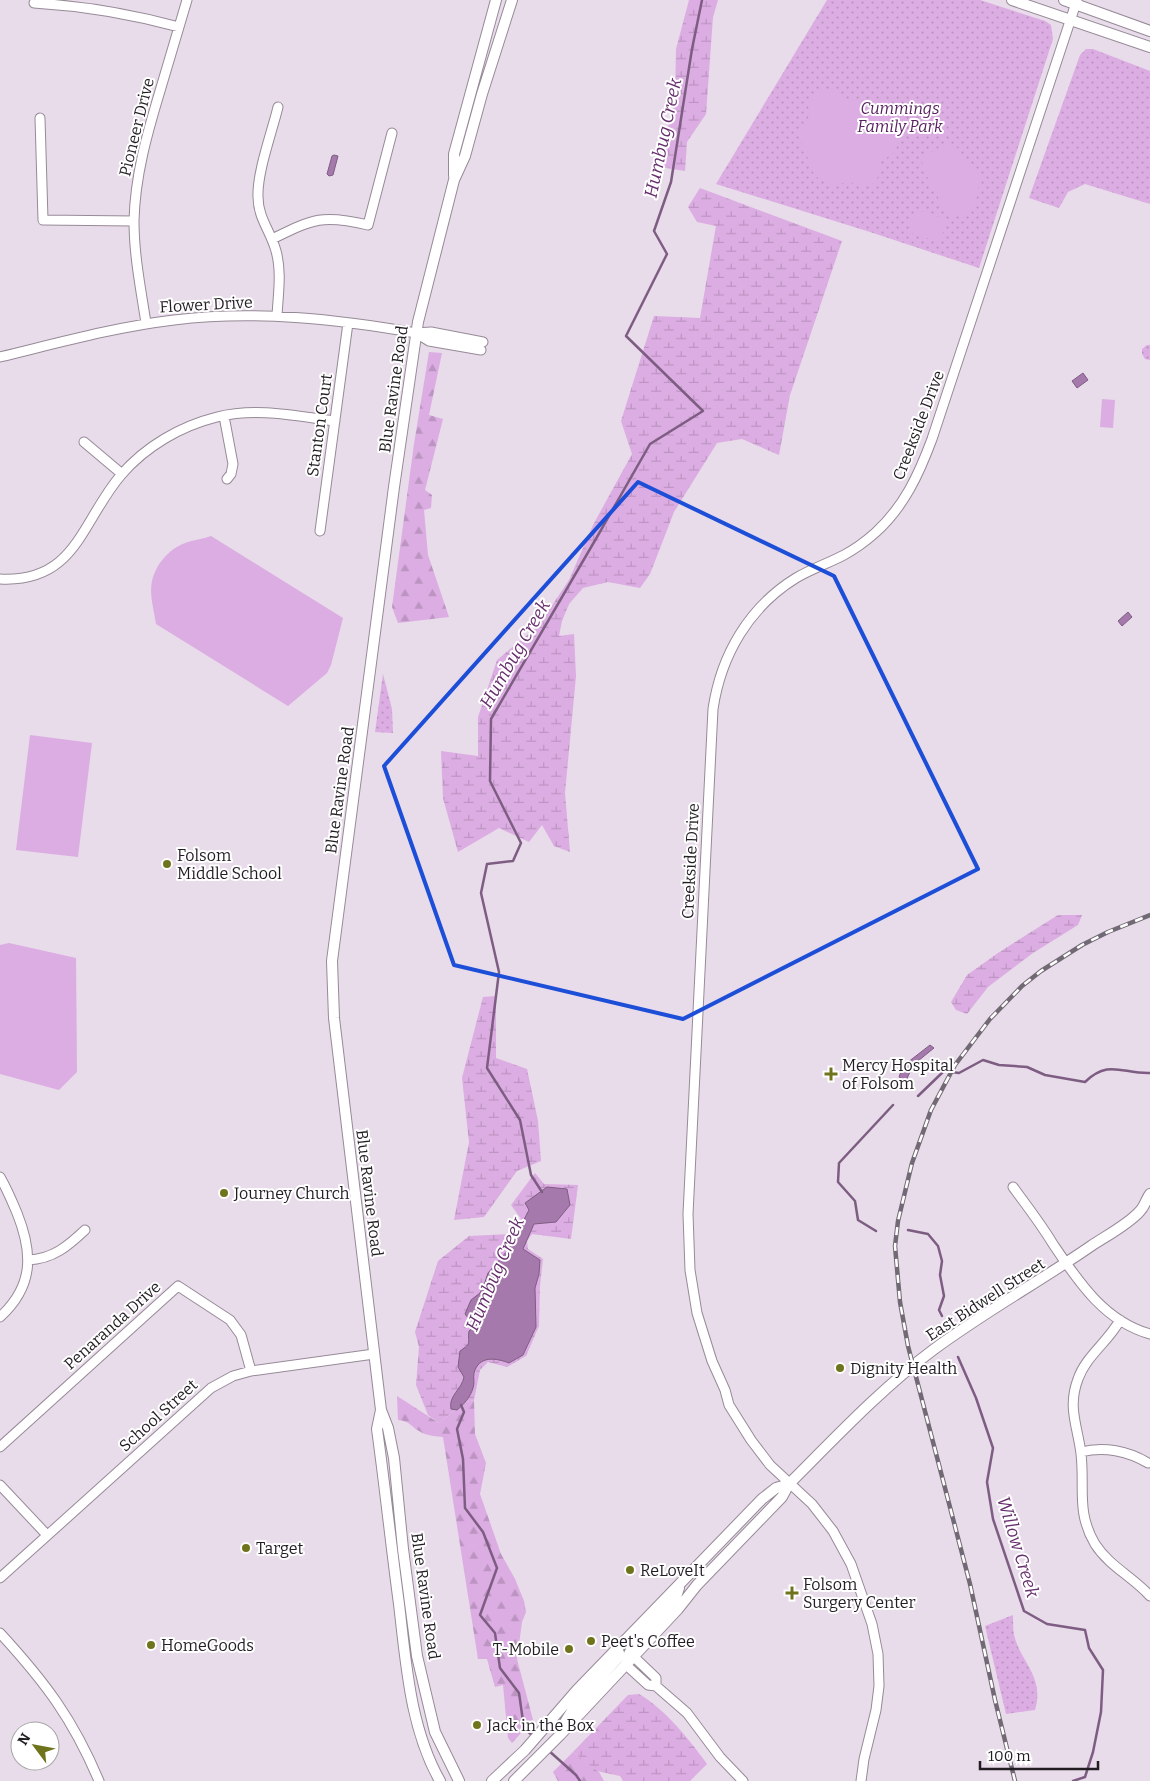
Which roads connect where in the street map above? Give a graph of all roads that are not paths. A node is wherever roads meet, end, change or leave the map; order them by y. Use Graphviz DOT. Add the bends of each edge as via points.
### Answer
graph roads {
  1 [pos="187,0"];
  2 [pos="496,0"];
  3 [pos="512,0"];
  4 [pos="1012,0"];
  5 [pos="1064,0"];
  6 [pos="1076,2"];
  7 [pos="34,3"];
  8 [pos="1070,20"];
  9 [pos="179,27"];
  10 [pos="1150,31"];
  11 [pos="1150,47"];
  12 [pos="278,107"];
  13 [pos="40,118"];
  14 [pos="392,133"];
  15 [pos="454,180"];
  16 [pos="134,221"];
  17 [pos="272,240"];
  18 [pos="277,316"];
  19 [pos="146,323"];
  20 [pos="348,323"];
  21 [pos="416,333"];
  22 [pos="482,346"];
  23 [pos="0,357"];
  24 [pos="224,416"];
  25 [pos="335,421"];
  26 [pos="84,442"];
  27 [pos="122,474"];
  28 [pos="227,479"];
  29 [pos="320,530"];
  30 [pos="0,579"];
  31 [pos="0,1177"];
  32 [pos="1014,1187"];
  33 [pos="1150,1194"];
  34 [pos="1146,1209"];
  35 [pos="86,1230"];
  36 [pos="28,1260"];
  37 [pos="1066,1263"];
  38 [pos="0,1316"];
  39 [pos="1120,1320"];
  40 [pos="1150,1334"];
  41 [pos="374,1354"];
  42 [pos="251,1371"];
  43 [pos="381,1410"];
  44 [pos="0,1447"];
  45 [pos="380,1451"];
  46 [pos="1081,1452"];
  47 [pos="1148,1463"];
  48 [pos="789,1484"];
  49 [pos="0,1485"];
  50 [pos="398,1499"];
  51 [pos="48,1535"];
  52 [pos="0,1578"];
  53 [pos="681,1583"];
  54 [pos="1150,1596"];
  55 [pos="0,1633"];
  56 [pos="403,1640"];
  57 [pos="617,1649"];
  58 [pos="633,1656"];
  59 [pos="625,1664"];
  60 [pos="422,1677"];
  61 [pos="656,1686"];
  62 [pos="557,1738"];
  63 [pos="99,1781"];
  64 [pos="440,1781"];
  65 [pos="459,1781"];
  66 [pos="492,1781"];
  67 [pos="514,1781"];
  68 [pos="743,1781"];
  69 [pos="861,1781"];
  1 -- 9 [label="street, Pioneer Drive"];
  2 -- 15 [label="main road, Blue Ravine Road" via="454,154"];
  3 -- 15 [label="main road, Blue Ravine Road" via="466,156"];
  4 -- 8 [label="main road"];
  5 -- 6 [label="main road"];
  6 -- 8 [label="street, Creekside Drive"];
  6 -- 10 [label="main road"];
  7 -- 9 [label="street" via="106,10"];
  8 -- 11 [label="main road"];
  8 -- 48 [label="street, Creekside Drive" via="932,439 913,486 901,505 875,533 845,555 797,578 764,604 743,628 728,655 715,697 688,1214 690,1270 702,1332 729,1406 751,1440"];
  9 -- 16 [label="street, Pioneer Drive" via="144,148"];
  12 -- 17 [label="street" via="258,189 260,212"];
  13 -- 16 [label="street" via="43,220"];
  14 -- 17 [label="street" via="368,225 345,219 322,219"];
  15 -- 21 [label="main road, Blue Ravine Road"];
  16 -- 19 [label="street, Pioneer Drive"];
  17 -- 18 [label="street" via="279,267"];
  18 -- 19 [label="street, Flower Drive" via="210,316"];
  18 -- 20 [label="street, Flower Drive"];
  19 -- 23 [label="street, Flower Drive"];
  20 -- 21 [label="street, Flower Drive"];
  20 -- 25 [label="street, Stanton Court"];
  21 -- 22 [label="street, Flower Drive" via="431,332"];
  21 -- 41 [label="main road, Blue Ravine Road" via="332,961 334,1018"];
  24 -- 25 [label="street" via="260,412"];
  24 -- 27 [label="street" via="198,422 164,438"];
  24 -- 28 [label="street" via="233,464"];
  25 -- 29 [label="street, Stanton Court"];
  26 -- 27 [label="street"];
  27 -- 30 [label="street" via="59,564 32,577"];
  31 -- 36 [label="street" via="25,1234"];
  32 -- 37 [label="street"];
  33 -- 34 [label="main road, East Bidwell Street"];
  34 -- 37 [label="main road, East Bidwell Street"];
  35 -- 36 [label="street" via="60,1252"];
  36 -- 38 [label="street" via="19,1293"];
  37 -- 39 [label="street" via="1086,1291"];
  37 -- 48 [label="main road, East Bidwell Street" via="933,1350 854,1420"];
  39 -- 40 [label="street"];
  39 -- 46 [label="street" via="1088,1359 1076,1384 1073,1413"];
  41 -- 42 [label="street, School Street"];
  41 -- 43 [label="main road, Blue Ravine Road"];
  42 -- 44 [label="street, Penaranda Drive" via="241,1336 230,1320 178,1286"];
  42 -- 51 [label="street, School Street" via="222,1382 202,1395"];
  43 -- 45 [label="main road, Blue Ravine Road" via="377,1429"];
  43 -- 50 [label="main road, Blue Ravine Road" via="388,1428"];
  45 -- 50 [label="main road" via="386,1453 391,1488"];
  45 -- 56 [label="main road, Blue Ravine Road"];
  46 -- 47 [label="street" via="1118,1451"];
  46 -- 54 [label="street" via="1082,1505 1088,1531 1107,1559"];
  48 -- 53 [label="main road, East Bidwell Street" via="776,1488 762,1499"];
  48 -- 58 [label="main road, East Bidwell Street" via="782,1497"];
  48 -- 69 [label="street, Creekside Drive" via="822,1516 842,1545 875,1636 879,1686"];
  49 -- 51 [label="street"];
  50 -- 60 [label="main road, Blue Ravine Road"];
  51 -- 52 [label="street, School Street"];
  53 -- 57 [label="main road, East Bidwell Street"];
  53 -- 59 [label="main road" via="674,1603 633,1646"];
  55 -- 63 [label="street" via="61,1707"];
  56 -- 60 [label="main road" via="409,1648 412,1667"];
  56 -- 64 [label="main road, Blue Ravine Road" via="418,1724"];
  57 -- 62 [label="main road" via="619,1657 577,1703"];
  57 -- 66 [label="main road, East Bidwell Street" via="525,1750"];
  58 -- 59 [label="main road, East Bidwell Street"];
  58 -- 61 [label="street" via="656,1678"];
  59 -- 61 [label="street" via="648,1685"];
  59 -- 62 [label="main road, East Bidwell Street"];
  60 -- 65 [label="main road, Blue Ravine Road" via="435,1732"];
  61 -- 68 [label="street" via="687,1713"];
  62 -- 67 [label="main road, East Bidwell Street"];
}
